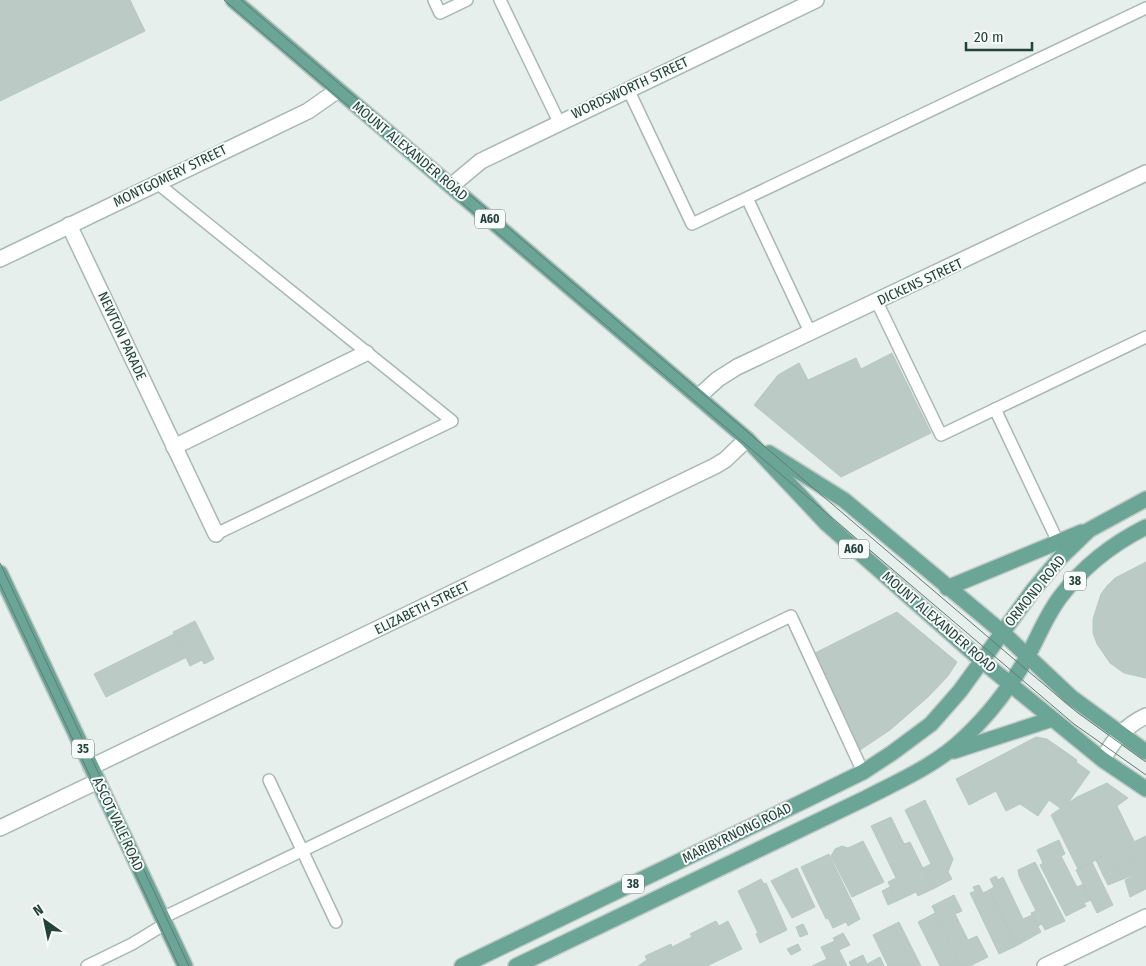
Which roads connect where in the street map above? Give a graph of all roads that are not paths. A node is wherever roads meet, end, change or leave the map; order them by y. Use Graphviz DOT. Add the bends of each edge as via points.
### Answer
graph roads {
  1 [pos="233,0"];
  2 [pos="434,0"];
  3 [pos="467,0"];
  4 [pos="500,0"];
  5 [pos="816,0"];
  6 [pos="1146,8"];
  7 [pos="628,89"];
  8 [pos="338,90"];
  9 [pos="559,122"];
  10 [pos="1146,174"];
  11 [pos="157,182"];
  12 [pos="451,186"];
  13 [pos="746,198"];
  14 [pos="68,225"];
  15 [pos="0,259"];
  16 [pos="877,302"];
  17 [pos="810,332"];
  18 [pos="1146,337"];
  19 [pos="366,353"];
  20 [pos="698,397"];
  21 [pos="995,408"];
  22 [pos="747,438"];
  23 [pos="174,447"];
  24 [pos="1146,500"];
  25 [pos="1146,527"];
  26 [pos="1088,530"];
  27 [pos="216,534"];
  28 [pos="1058,542"];
  29 [pos="0,573"];
  30 [pos="947,588"];
  31 [pos="1002,632"];
  32 [pos="1027,656"];
  33 [pos="982,660"];
  34 [pos="1010,683"];
  35 [pos="1146,716"];
  36 [pos="1052,720"];
  37 [pos="1120,735"];
  38 [pos="1146,752"];
  39 [pos="945,754"];
  40 [pos="1103,760"];
  41 [pos="92,767"];
  42 [pos="863,772"];
  43 [pos="269,780"];
  44 [pos="98,781"];
  45 [pos="1146,789"];
  46 [pos="0,828"];
  47 [pos="302,850"];
  48 [pos="1146,917"];
  49 [pos="164,921"];
  50 [pos="336,922"];
  51 [pos="87,966"];
  52 [pos="185,966"];
  53 [pos="462,966"];
  54 [pos="516,966"];
  55 [pos="1045,966"];
  1 -- 8 [label="main road, MOUNT ALEXANDER ROAD / A60"];
  2 -- 3 [label="lane" via="440,13"];
  4 -- 9 [label="lane"];
  5 -- 7 [label="street, WORDSWORTH STREET"];
  6 -- 13 [label="lane"];
  7 -- 9 [label="street, WORDSWORTH STREET"];
  7 -- 13 [label="lane" via="692,224"];
  8 -- 11 [label="street, MONTGOMERY STREET" via="308,111"];
  8 -- 12 [label="main road, MOUNT ALEXANDER ROAD / A60"];
  9 -- 12 [label="street, WORDSWORTH STREET" via="481,161"];
  10 -- 16 [label="street, DICKENS STREET"];
  11 -- 14 [label="street, MONTGOMERY STREET"];
  11 -- 19 [label="lane"];
  12 -- 20 [label="main road, MOUNT ALEXANDER ROAD / A60"];
  13 -- 17 [label="lane"];
  14 -- 15 [label="street, MONTGOMERY STREET"];
  14 -- 23 [label="street, NEWTON PARADE"];
  16 -- 17 [label="street, DICKENS STREET"];
  16 -- 21 [label="lane" via="941,435"];
  17 -- 20 [label="street, DICKENS STREET" via="726,373"];
  18 -- 21 [label="lane"];
  19 -- 23 [label="street"];
  19 -- 27 [label="lane" via="452,422"];
  20 -- 22 [label="main road, MOUNT ALEXANDER ROAD / A60"];
  21 -- 28 [label="lane"];
  22 -- 30 [label="main road, MOUNT ALEXANDER ROAD / A60" via="844,500"];
  22 -- 33 [label="main road, MOUNT ALEXANDER ROAD / A60" via="826,524"];
  22 -- 41 [label="street, ELIZABETH STREET" via="715,466"];
  23 -- 27 [label="street, NEWTON PARADE"];
  24 -- 26 [label="main road, ORMOND ROAD / 38"];
  25 -- 32 [label="main road, ORMOND ROAD / 38" via="1106,552 1080,575 1061,596"];
  26 -- 28 [label="main road"];
  26 -- 31 [label="main road, ORMOND ROAD / 38" via="1055,564"];
  28 -- 30 [label="main road"];
  29 -- 41 [label="main road, ASCOT VALE ROAD / 35"];
  30 -- 31 [label="main road, MOUNT ALEXANDER ROAD / A60"];
  31 -- 32 [label="main road, MOUNT ALEXANDER ROAD / A60"];
  31 -- 33 [label="main road, ORMOND ROAD / 38"];
  32 -- 34 [label="main road, ORMOND ROAD / 38"];
  32 -- 37 [label="main road, MOUNT ALEXANDER ROAD / A60" via="1071,697"];
  33 -- 34 [label="main road, MOUNT ALEXANDER ROAD / A60"];
  33 -- 42 [label="main road, MARIBYRNONG ROAD / 38" via="960,692 931,724"];
  34 -- 36 [label="main road, MOUNT ALEXANDER ROAD / A60"];
  34 -- 39 [label="main road, MARIBYRNONG ROAD / 38" via="963,740"];
  35 -- 37 [label="street"];
  36 -- 39 [label="main road"];
  36 -- 40 [label="main road, MOUNT ALEXANDER ROAD / A60"];
  37 -- 38 [label="main road, MOUNT ALEXANDER ROAD / A60"];
  37 -- 40 [label="street"];
  39 -- 54 [label="main road, MARIBYRNONG ROAD / 38" via="866,798"];
  40 -- 45 [label="main road, MOUNT ALEXANDER ROAD / A60"];
  41 -- 44 [label="main road, ASCOT VALE ROAD / 35"];
  42 -- 47 [label="lane" via="791,616"];
  42 -- 53 [label="main road, MARIBYRNONG ROAD / 38"];
  43 -- 47 [label="lane"];
  44 -- 46 [label="street"];
  44 -- 49 [label="main road, ASCOT VALE ROAD / 35"];
  47 -- 49 [label="lane"];
  47 -- 50 [label="lane"];
  48 -- 55 [label="street"];
  49 -- 51 [label="lane" via="132,944"];
  49 -- 52 [label="main road, ASCOT VALE ROAD / 35"];
}
